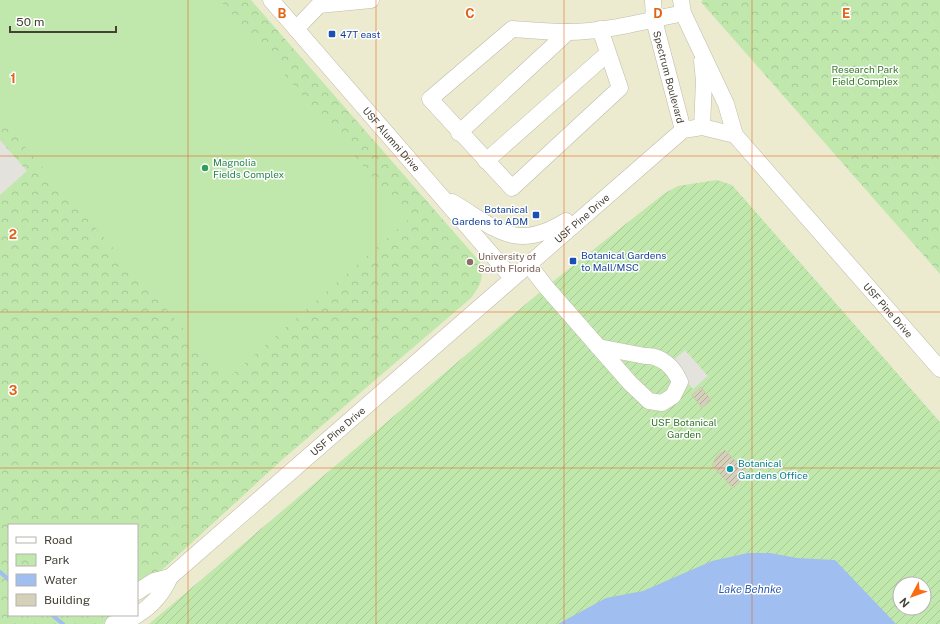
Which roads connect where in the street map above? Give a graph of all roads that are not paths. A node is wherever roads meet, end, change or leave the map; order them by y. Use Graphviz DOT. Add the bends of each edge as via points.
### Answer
graph roads {
  1 [pos="271,0"];
  2 [pos="371,0"];
  3 [pos="652,0"];
  4 [pos="682,7"];
  5 [pos="654,20"];
  6 [pos="296,29"];
  7 [pos="600,29"];
  8 [pos="568,32"];
  9 [pos="702,51"];
  10 [pos="607,54"];
  11 [pos="702,127"];
  12 [pos="682,130"];
  13 [pos="459,133"];
  14 [pos="734,136"];
  15 [pos="486,161"];
  16 [pos="440,195"];
  17 [pos="604,198"];
  18 [pos="528,264"];
  19 [pos="512,278"];
  20 [pos="598,347"];
  21 [pos="940,369"];
  22 [pos="170,577"];
  23 [pos="138,591"];
  24 [pos="138,614"];
  25 [pos="135,616"];
  26 [pos="113,624"];
  1 -- 6 [label="street, USF Alumni Drive"];
  2 -- 6 [label="street" via="319,5"];
  3 -- 5 [label="street, Spectrum Boulevard"];
  4 -- 5 [label="street"];
  4 -- 9 [label="street, Spectrum Boulevard"];
  5 -- 7 [label="street"];
  5 -- 12 [label="street, Spectrum Boulevard"];
  6 -- 16 [label="street, USF Alumni Drive"];
  7 -- 8 [label="street"];
  7 -- 10 [label="street"];
  8 -- 13 [label="street"];
  8 -- 13 [label="street" via="512,29 430,99"];
  9 -- 11 [label="street, Spectrum Boulevard"];
  9 -- 14 [label="street, Spectrum Boulevard" via="726,104"];
  10 -- 15 [label="street"];
  10 -- 15 [label="street" via="620,88 512,188"];
  11 -- 12 [label="street"];
  11 -- 14 [label="street"];
  12 -- 17 [label="street, USF Pine Drive"];
  13 -- 15 [label="street"];
  14 -- 21 [label="street, USF Pine Drive"];
  16 -- 17 [label="street" via="497,231 512,236 531,236 550,231"];
  16 -- 19 [label="street, USF Alumni Drive"];
  17 -- 18 [label="street, USF Pine Drive"];
  18 -- 19 [label="street, USF Pine Drive"];
  18 -- 20 [label="street"];
  19 -- 22 [label="street, USF Pine Drive"];
  20 -- 20 [label="street" via="653,356 663,361 677,373 680,382 673,396 662,403 649,401"];
  22 -- 23 [label="street" via="154,581"];
  22 -- 24 [label="street" via="163,592"];
  25 -- 26 [label="street"];
}
